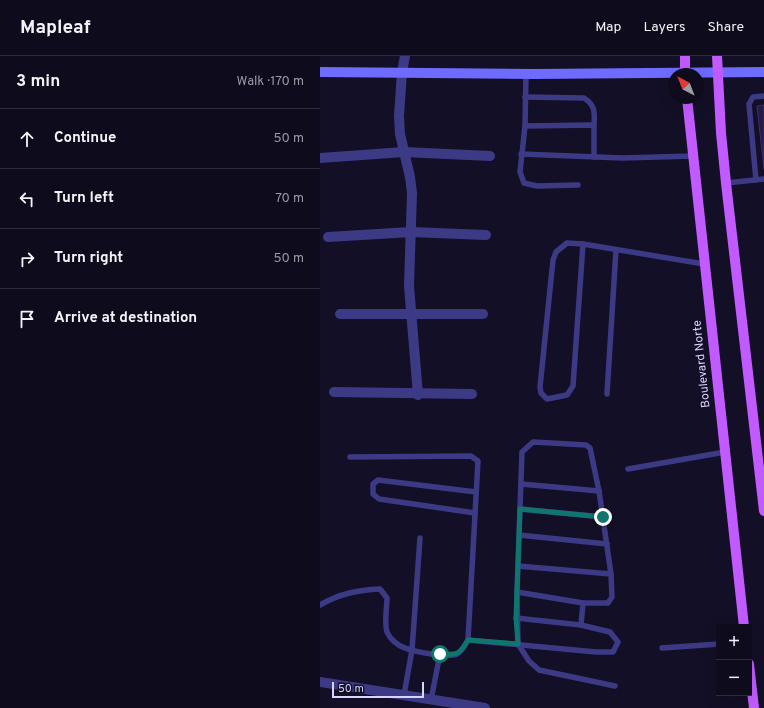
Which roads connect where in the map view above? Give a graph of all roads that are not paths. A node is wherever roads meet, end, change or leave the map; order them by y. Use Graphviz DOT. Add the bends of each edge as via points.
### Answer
graph roads {
  1 [pos="405,56"];
  2 [pos="685,56"];
  3 [pos="717,56"];
  4 [pos="684,68"];
  5 [pos="320,72"];
  6 [pos="402,72"];
  7 [pos="764,72"];
  8 [pos="668,73"];
  9 [pos="704,73"];
  10 [pos="717,73"];
  11 [pos="526,74"];
  12 [pos="526,96"];
  13 [pos="764,96"];
  14 [pos="688,104"];
  15 [pos="594,125"];
  16 [pos="525,126"];
  17 [pos="404,152"];
  18 [pos="521,154"];
  19 [pos="490,156"];
  20 [pos="693,156"];
  21 [pos="594,157"];
  22 [pos="320,158"];
  23 [pos="764,179"];
  24 [pos="756,180"];
  25 [pos="726,183"];
  26 [pos="578,186"];
  27 [pos="411,232"];
  28 [pos="486,235"];
  29 [pos="328,237"];
  30 [pos="583,244"];
  31 [pos="616,250"];
  32 [pos="704,264"];
  33 [pos="411,313"];
  34 [pos="340,314"];
  35 [pos="484,314"];
  36 [pos="334,392"];
  37 [pos="472,394"];
  38 [pos="607,394"];
  39 [pos="418,395"];
  40 [pos="725,452"];
  41 [pos="350,457"];
  42 [pos="628,469"];
  43 [pos="521,484"];
  44 [pos="599,491"];
  45 [pos="476,492"];
  46 [pos="520,509"];
  47 [pos="764,511"];
  48 [pos="475,513"];
  49 [pos="603,517"];
  50 [pos="519,534"];
  51 [pos="420,538"];
  52 [pos="607,544"];
  53 [pos="518,566"];
  54 [pos="611,574"];
  55 [pos="517,592"];
  56 [pos="583,603"];
  57 [pos="320,605"];
  58 [pos="516,618"];
  59 [pos="744,624"];
  60 [pos="580,625"];
  61 [pos="468,640"];
  62 [pos="518,644"];
  63 [pos="716,644"];
  64 [pos="662,648"];
  65 [pos="412,650"];
  66 [pos="440,654"];
  67 [pos="320,682"];
  68 [pos="615,686"];
  69 [pos="752,690"];
  70 [pos="404,695"];
  71 [pos="431,700"];
  72 [pos="467,707"];
  73 [pos="485,708"];
  74 [pos="754,708"];
  1 -- 6 [label="street"];
  2 -- 4 [label="main road"];
  3 -- 10 [label="main road"];
  5 -- 6 [label="main road"];
  6 -- 11 [label="main road"];
  6 -- 17 [label="street" via="399,116"];
  7 -- 10 [label="main road"];
  8 -- 11 [label="main road"];
  9 -- 10 [label="main road"];
  10 -- 25 [label="main road"];
  11 -- 12 [label="lane"];
  12 -- 15 [label="lane" via="584,98 592,103 595,110"];
  12 -- 16 [label="lane"];
  13 -- 24 [label="lane" via="753,97 749,104"];
  14 -- 20 [label="main road, Boulevard Norte"];
  15 -- 16 [label="lane"];
  15 -- 21 [label="lane"];
  16 -- 18 [label="lane"];
  17 -- 19 [label="street"];
  17 -- 22 [label="street"];
  17 -- 27 [label="street" via="412,194"];
  18 -- 21 [label="lane"];
  18 -- 26 [label="lane" via="520,172 524,183 537,186"];
  20 -- 21 [label="lane"];
  20 -- 32 [label="main road, Boulevard Norte"];
  23 -- 24 [label="lane"];
  24 -- 25 [label="lane"];
  25 -- 47 [label="main road"];
  27 -- 28 [label="street"];
  27 -- 29 [label="street"];
  27 -- 33 [label="street"];
  30 -- 30 [label="lane" via="568,244 556,252 553,260 540,387 541,393 547,399 567,395 573,386"];
  30 -- 31 [label="lane"];
  31 -- 32 [label="lane"];
  31 -- 38 [label="lane"];
  32 -- 40 [label="main road, Boulevard Norte"];
  33 -- 34 [label="street"];
  33 -- 35 [label="street"];
  33 -- 39 [label="street"];
  36 -- 39 [label="street"];
  37 -- 39 [label="street"];
  40 -- 42 [label="lane"];
  40 -- 59 [label="main road, Boulevard Norte"];
  41 -- 45 [label="lane" via="471,456 478,461"];
  43 -- 44 [label="lane"];
  43 -- 44 [label="lane" via="522,452 533,442 586,445 590,448"];
  43 -- 46 [label="lane"];
  44 -- 49 [label="lane"];
  45 -- 48 [label="lane"];
  45 -- 48 [label="lane" via="378,480 373,484 373,494 379,499"];
  46 -- 49 [label="lane"];
  46 -- 50 [label="lane"];
  48 -- 61 [label="lane"];
  49 -- 52 [label="lane"];
  50 -- 52 [label="lane"];
  50 -- 53 [label="lane"];
  51 -- 65 [label="lane"];
  52 -- 54 [label="lane"];
  53 -- 54 [label="lane"];
  53 -- 55 [label="lane"];
  54 -- 56 [label="lane" via="612,597 608,603"];
  55 -- 56 [label="lane"];
  55 -- 58 [label="lane"];
  56 -- 60 [label="lane"];
  57 -- 65 [label="lane" via="352,591 380,589 387,598 388,632 395,643"];
  58 -- 60 [label="lane"];
  58 -- 62 [label="lane"];
  60 -- 62 [label="lane" via="610,632 618,642 613,652"];
  61 -- 62 [label="lane"];
  61 -- 66 [label="lane" via="461,652 456,655"];
  62 -- 68 [label="lane" via="538,670"];
  63 -- 64 [label="lane"];
  65 -- 66 [label="lane"];
  65 -- 70 [label="lane"];
  66 -- 71 [label="lane"];
  67 -- 70 [label="street"];
  69 -- 74 [label="main road"];
  70 -- 71 [label="street"];
  71 -- 72 [label="street"];
  72 -- 73 [label="street"];
}
